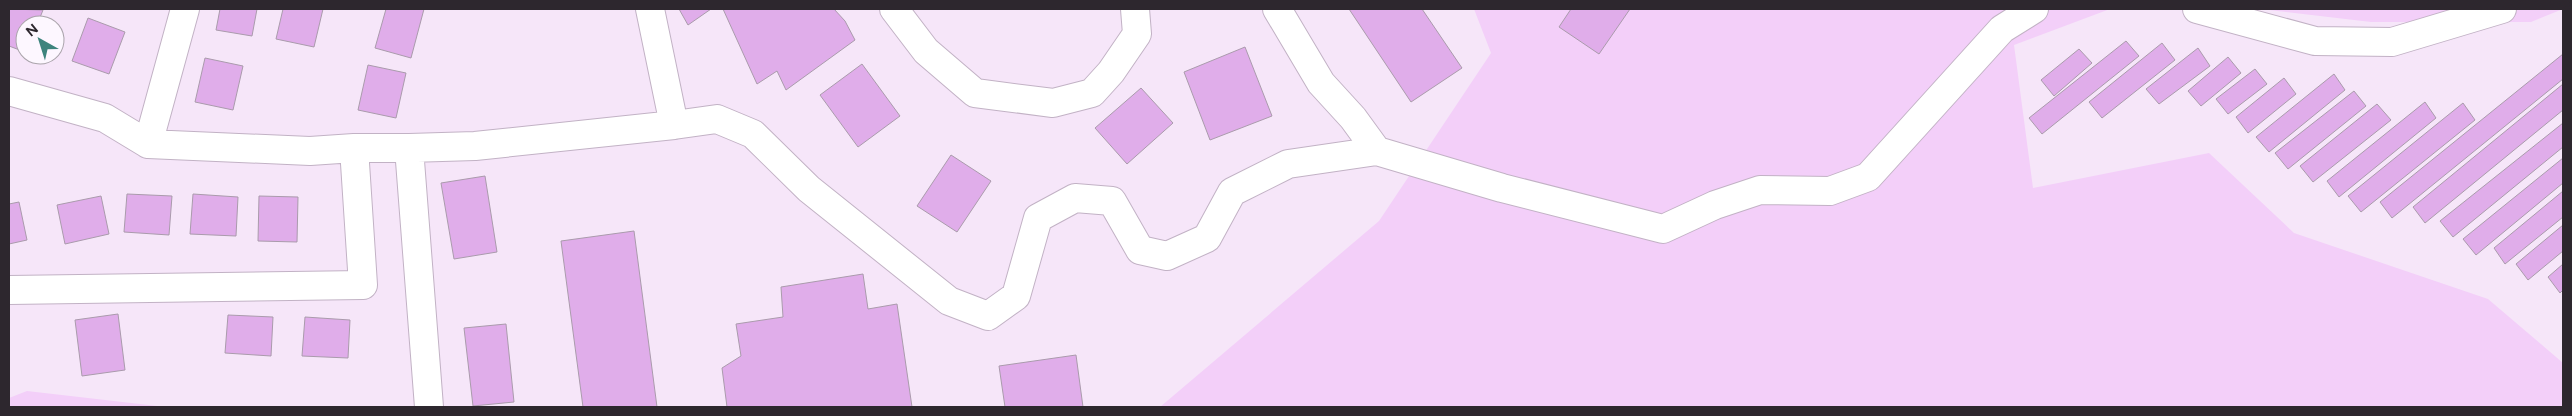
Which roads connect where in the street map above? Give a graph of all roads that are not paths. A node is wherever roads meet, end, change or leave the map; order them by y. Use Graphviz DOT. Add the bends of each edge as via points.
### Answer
graph roads {
  1 [pos="185,9"];
  2 [pos="650,9"];
  3 [pos="894,9"];
  4 [pos="1135,9"];
  5 [pos="1277,9"];
  6 [pos="2034,9"];
  7 [pos="2197,9"];
  8 [pos="2502,9"];
  9 [pos="9,91"];
  10 [pos="674,124"];
  11 [pos="148,144"];
  12 [pos="354,148"];
  13 [pos="409,148"];
  14 [pos="1377,151"];
  15 [pos="9,290"];
  16 [pos="429,407"];
  1 -- 11 [label="street"];
  2 -- 10 [label="street"];
  3 -- 4 [label="street" via="926,50 975,93 1053,103 1092,93 1111,72 1137,34"];
  5 -- 14 [label="street" via="1321,83"];
  6 -- 14 [label="street" via="2002,28 1868,177 1830,191 1760,190 1715,204 1663,229 1502,188"];
  7 -- 8 [label="street" via="2315,41 2392,42"];
  9 -- 11 [label="street" via="105,118"];
  10 -- 13 [label="street" via="475,146"];
  10 -- 14 [label="street" via="717,119 753,134 809,189 949,301 988,316 1016,296 1038,218 1075,198 1112,201 1140,250 1167,256 1207,238 1232,192 1288,164"];
  11 -- 12 [label="street" via="310,151"];
  12 -- 13 [label="street"];
  12 -- 15 [label="street" via="363,285"];
  13 -- 16 [label="street"];
}
